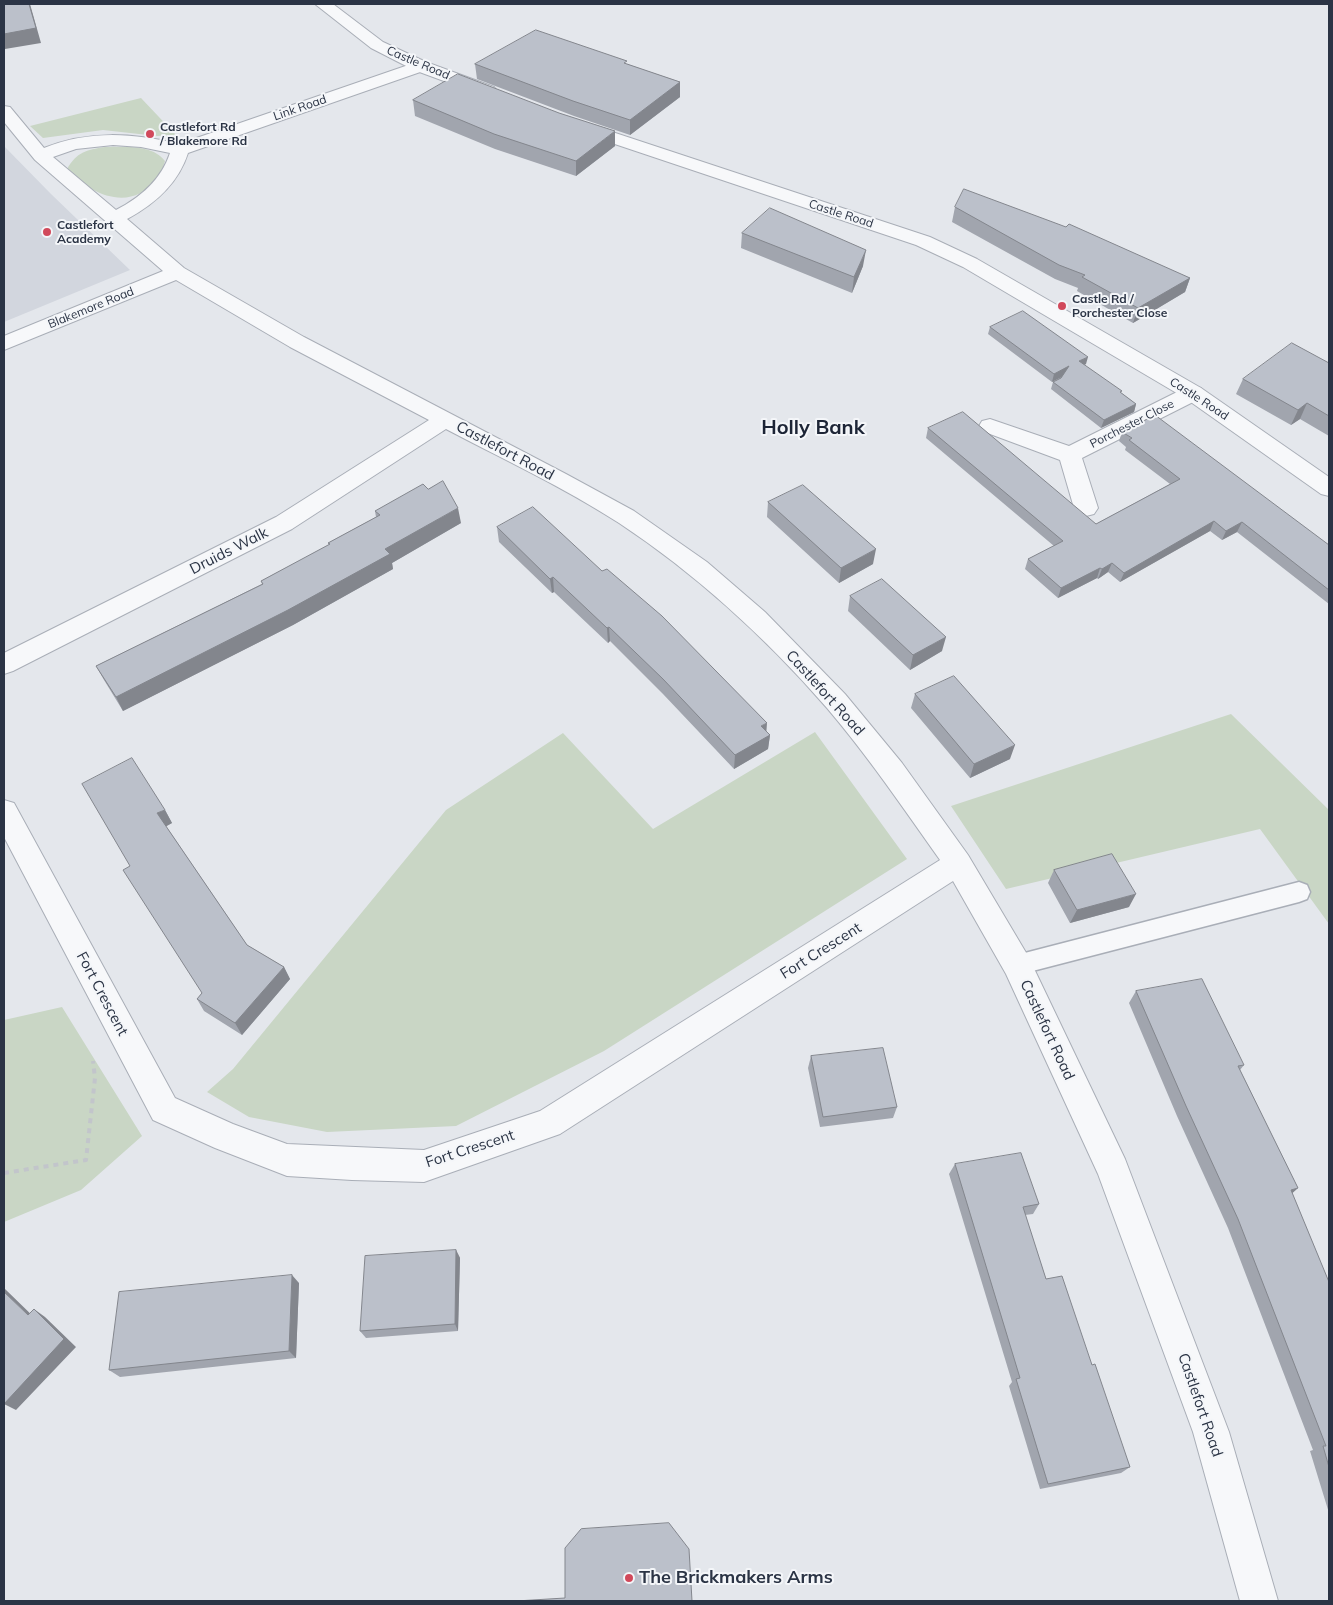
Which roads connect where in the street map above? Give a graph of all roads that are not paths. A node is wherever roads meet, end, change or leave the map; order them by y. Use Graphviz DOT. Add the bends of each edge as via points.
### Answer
graph roads {
  1 [pos="323,4"];
  2 [pos="420,66"];
  3 [pos="503,97"];
  4 [pos="4,111"];
  5 [pos="558,119"];
  6 [pos="180,150"];
  7 [pos="40,156"];
  8 [pos="115,218"];
  9 [pos="178,272"];
  10 [pos="4,344"];
  11 [pos="1193,393"];
  12 [pos="445,420"];
  13 [pos="990,426"];
  14 [pos="1070,454"];
  15 [pos="1329,488"];
  16 [pos="1086,508"];
  17 [pos="4,664"];
  18 [pos="4,811"];
  19 [pos="958,864"];
  20 [pos="1299,892"];
  21 [pos="1016,965"];
  22 [pos="1259,1601"];
  1 -- 2 [label="street, Castle Road" via="377,45"];
  2 -- 3 [label="street, Castle Road"];
  2 -- 6 [label="street, Link Road"];
  4 -- 7 [label="street, Castlefort Road"];
  5 -- 11 [label="street, Castle Road" via="923,241 970,263"];
  6 -- 7 [label="street" via="156,143 106,140 74,144"];
  6 -- 8 [label="street" via="177,163 154,196"];
  7 -- 8 [label="street, Castlefort Road"];
  8 -- 9 [label="street, Castlefort Road"];
  9 -- 10 [label="street, Blakemore Road"];
  9 -- 12 [label="street, Castlefort Road" via="297,342"];
  11 -- 14 [label="street, Porchester Close"];
  11 -- 15 [label="street, Castle Road"];
  12 -- 17 [label="street, Druids Walk" via="284,523"];
  12 -- 19 [label="street, Castlefort Road" via="626,517 698,568 756,618 836,702 892,771"];
  13 -- 14 [label="street"];
  14 -- 16 [label="street"];
  18 -- 19 [label="street, Fort Crescent" via="164,1109 226,1138 287,1160 352,1164 424,1166 549,1123"];
  19 -- 21 [label="street, Castlefort Road"];
  20 -- 21 [label="lane"];
  21 -- 22 [label="street, Castlefort Road" via="1113,1170 1211,1432"];
}
